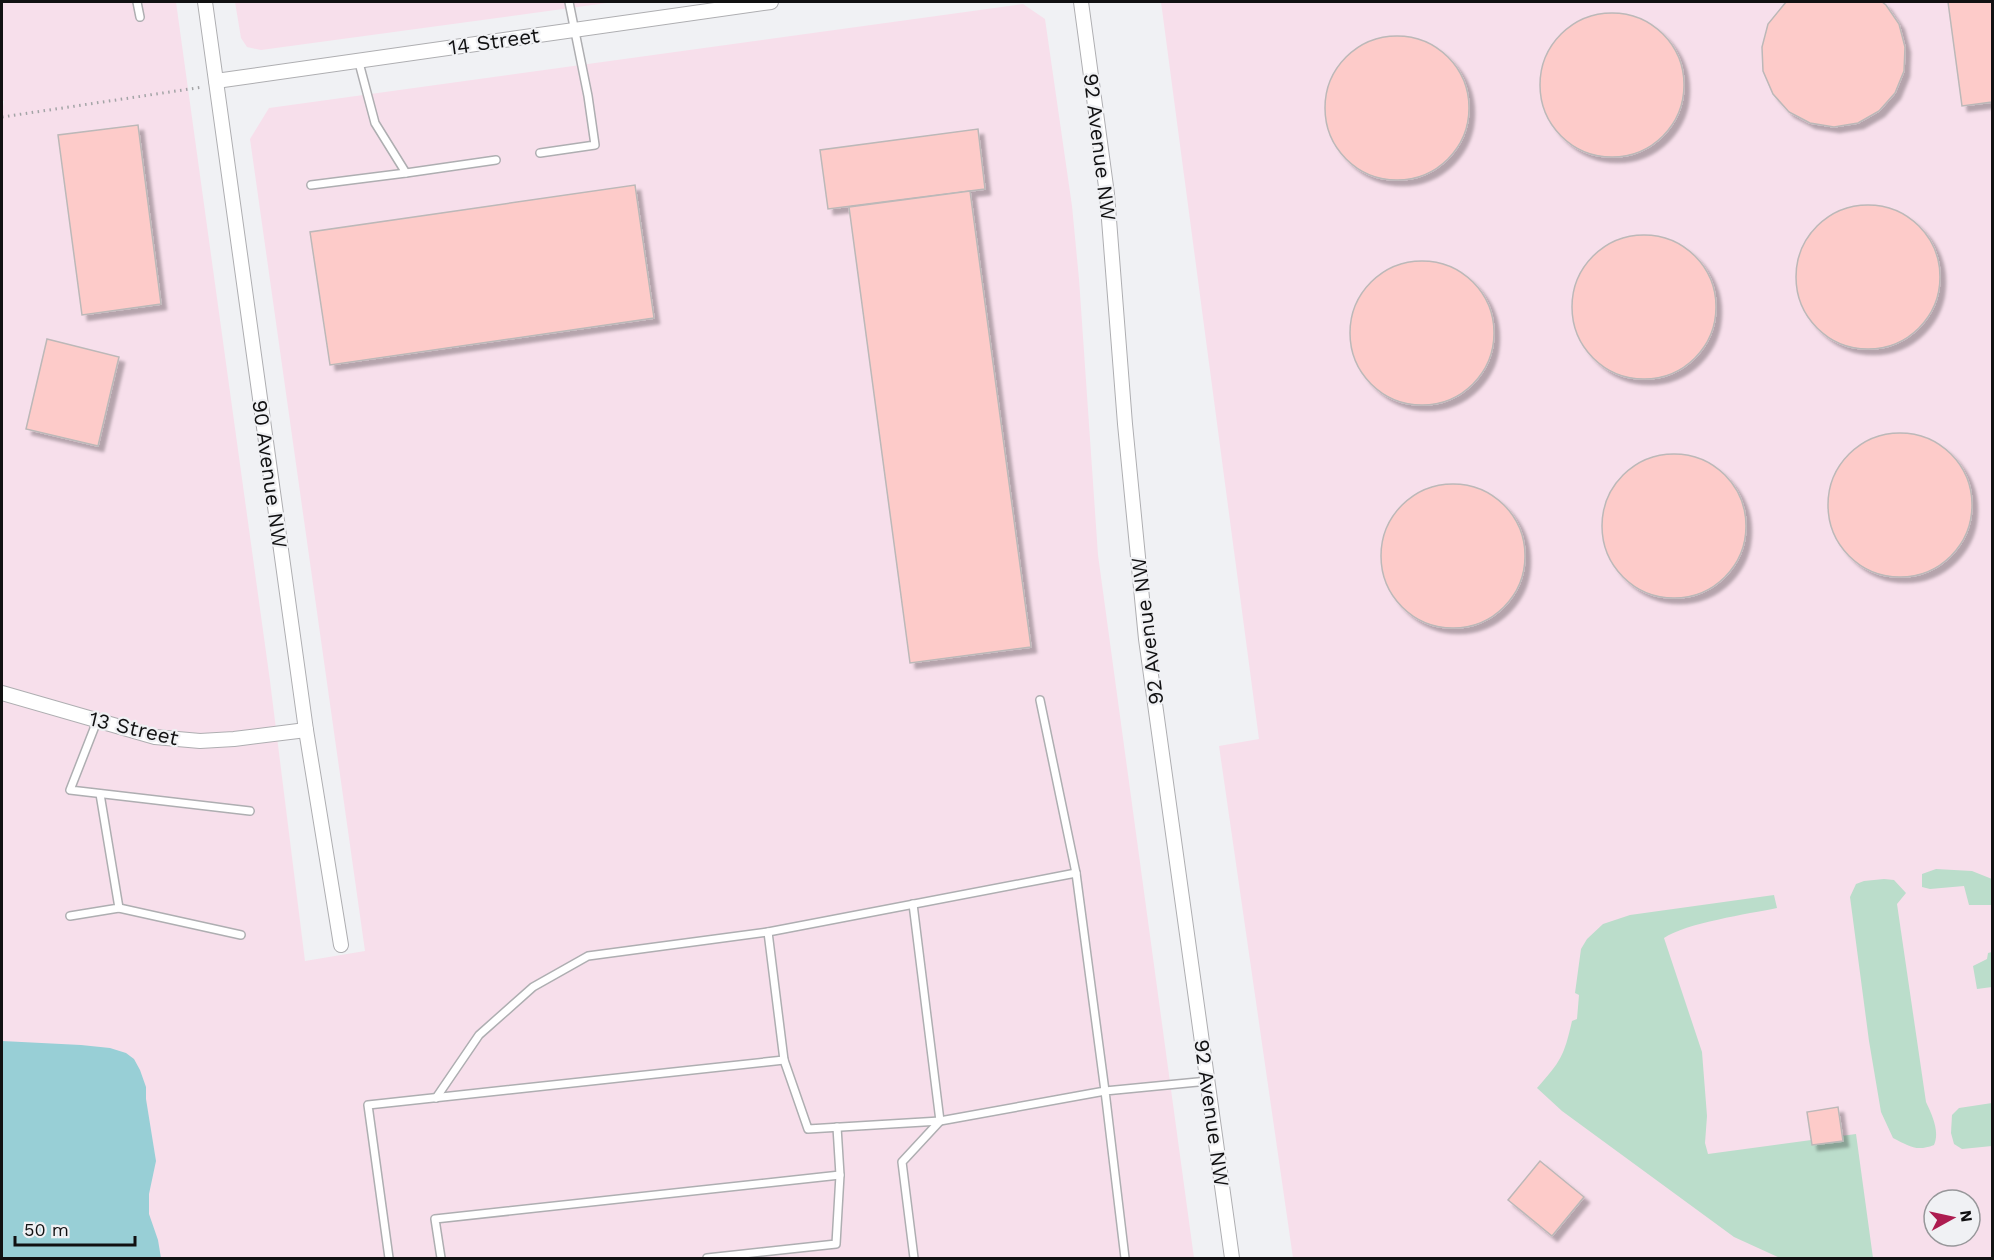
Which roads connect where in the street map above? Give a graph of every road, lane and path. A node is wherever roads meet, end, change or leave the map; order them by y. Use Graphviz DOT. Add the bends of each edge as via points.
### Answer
graph roads {
  1 [pos="137,2"];
  2 [pos="205,2"];
  3 [pos="570,2"];
  4 [pos="771,2"];
  5 [pos="1081,2"];
  6 [pos="140,17"];
  7 [pos="576,30"];
  8 [pos="358,59"];
  9 [pos="216,83"];
  10 [pos="2,117"];
  11 [pos="540,153"];
  12 [pos="496,160"];
  13 [pos="406,173"];
  14 [pos="311,185"];
  15 [pos="2,693"];
  16 [pos="1040,700"];
  17 [pos="97,721"];
  18 [pos="306,730"];
  19 [pos="100,794"];
  20 [pos="250,811"];
  21 [pos="1076,873"];
  22 [pos="913,904"];
  23 [pos="119,908"];
  24 [pos="70,916"];
  25 [pos="768,932"];
  26 [pos="241,935"];
  27 [pos="341,945"];
  28 [pos="784,1060"];
  29 [pos="1208,1081"];
  30 [pos="1105,1091"];
  31 [pos="436,1098"];
  32 [pos="940,1121"];
  33 [pos="837,1127"];
  34 [pos="840,1175"];
  35 [pos="389,1258"];
  36 [pos="441,1258"];
  37 [pos="707,1258"];
  38 [pos="914,1258"];
  39 [pos="1125,1258"];
  40 [pos="1232,1258"];
  1 -- 6 [label="lane"];
  2 -- 9 [label="street, 90 Avenue NW"];
  3 -- 7 [label="lane"];
  4 -- 7 [label="street, 14 Street"];
  5 -- 29 [label="street, 92 Avenue NW" via="1107,194 1146,639"];
  7 -- 8 [label="street, 14 Street"];
  7 -- 11 [label="lane" via="595,145"];
  8 -- 9 [label="street, 14 Street"];
  8 -- 13 [label="lane" via="375,123"];
  9 -- 10 [label="path"];
  9 -- 18 [label="street, 90 Avenue NW"];
  12 -- 13 [label="lane"];
  13 -- 14 [label="lane"];
  15 -- 17 [label="street, 13 Street"];
  16 -- 21 [label="lane"];
  17 -- 18 [label="street, 13 Street" via="155,737 200,741"];
  17 -- 19 [label="lane" via="70,790"];
  18 -- 27 [label="street, 90 Avenue NW"];
  19 -- 20 [label="lane"];
  19 -- 23 [label="lane"];
  21 -- 22 [label="lane"];
  21 -- 30 [label="lane"];
  22 -- 25 [label="lane"];
  22 -- 32 [label="lane"];
  23 -- 24 [label="lane"];
  23 -- 26 [label="lane"];
  25 -- 28 [label="lane"];
  25 -- 31 [label="lane" via="588,956 532,987 479,1035"];
  28 -- 31 [label="lane"];
  28 -- 33 [label="lane" via="808,1129"];
  29 -- 30 [label="lane"];
  29 -- 40 [label="street, 92 Avenue NW"];
  30 -- 32 [label="lane"];
  30 -- 39 [label="lane"];
  31 -- 35 [label="lane" via="368,1105"];
  32 -- 33 [label="lane"];
  32 -- 38 [label="lane" via="902,1162"];
  33 -- 34 [label="lane"];
  34 -- 36 [label="lane" via="435,1220"];
  34 -- 37 [label="lane" via="836,1244"];
}
